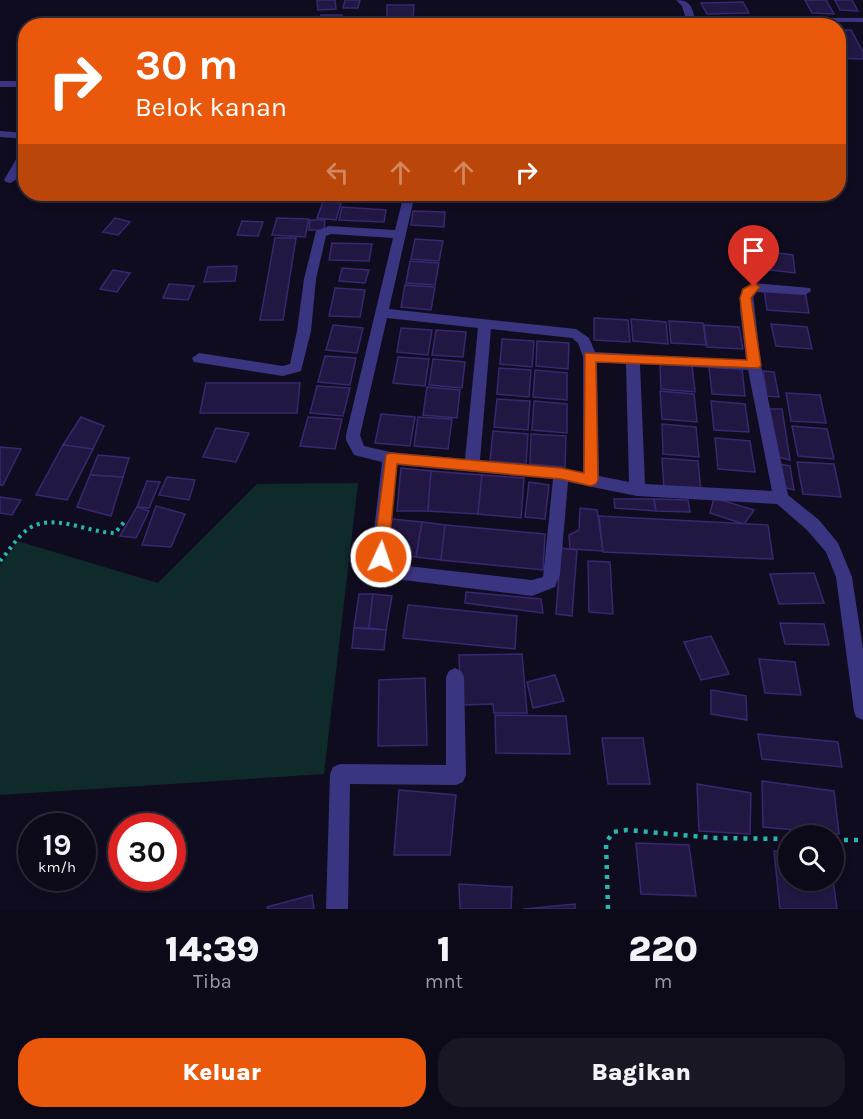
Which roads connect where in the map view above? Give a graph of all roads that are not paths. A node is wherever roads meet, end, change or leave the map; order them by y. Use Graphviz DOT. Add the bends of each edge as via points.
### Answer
graph roads {
  1 [pos="680,0"];
  2 [pos="691,18"];
  3 [pos="846,20"];
  4 [pos="863,20"];
  5 [pos="0,84"];
  6 [pos="18,84"];
  7 [pos="0,135"];
  8 [pos="18,136"];
  9 [pos="18,162"];
  10 [pos="5,179"];
  11 [pos="407,201"];
  12 [pos="398,234"];
  13 [pos="805,291"];
  14 [pos="382,313"];
  15 [pos="485,324"];
  16 [pos="590,357"];
  17 [pos="199,358"];
  18 [pos="633,359"];
  19 [pos="754,365"];
  20 [pos="390,458"];
  21 [pos="472,466"];
  22 [pos="561,474"];
  23 [pos="591,480"];
  24 [pos="637,490"];
  25 [pos="781,498"];
  26 [pos="455,677"];
  27 [pos="863,711"];
  28 [pos="337,909"];
  1 -- 2 [label="street"];
  3 -- 4 [label="lane"];
  5 -- 6 [label="street"];
  7 -- 8 [label="street"];
  9 -- 10 [label="street"];
  11 -- 12 [label="street"];
  12 -- 14 [label="street"];
  12 -- 17 [label="street" via="329,230 320,234 296,367 283,371"];
  13 -- 19 [label="street" via="754,287 747,292"];
  14 -- 15 [label="street"];
  14 -- 20 [label="street" via="353,440 359,451"];
  15 -- 16 [label="street" via="576,334 585,341"];
  15 -- 21 [label="street"];
  16 -- 18 [label="street"];
  16 -- 23 [label="street"];
  18 -- 19 [label="street"];
  18 -- 24 [label="street"];
  19 -- 25 [label="street"];
  20 -- 21 [label="street"];
  20 -- 22 [label="street" via="380,547 386,567 395,572 532,588 549,582 552,574"];
  21 -- 22 [label="street"];
  22 -- 23 [label="street"];
  23 -- 24 [label="street"];
  24 -- 25 [label="street"];
  25 -- 27 [label="street" via="813,525 832,548 844,577"];
  26 -- 28 [label="street" via="456,775 340,774"];
}
